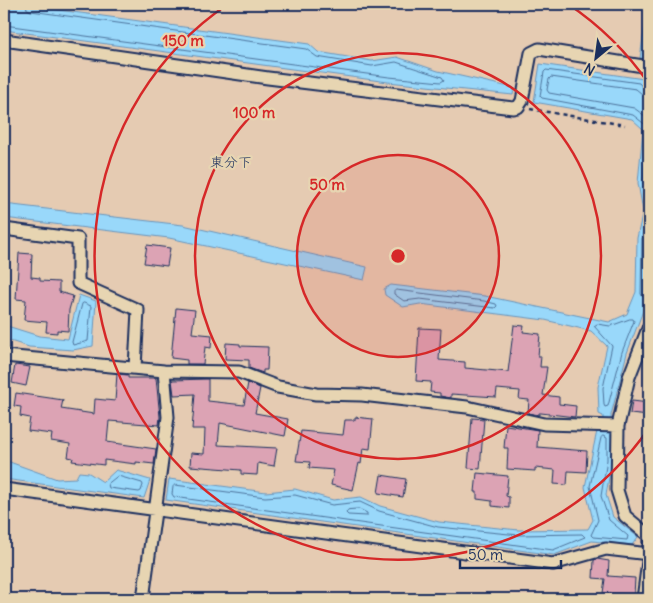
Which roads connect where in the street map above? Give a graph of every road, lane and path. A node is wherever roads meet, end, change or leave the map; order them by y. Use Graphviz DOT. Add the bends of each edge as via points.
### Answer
graph roads {
  1 [pos="4,40"];
  2 [pos="649,68"];
  3 [pos="518,107"];
  4 [pos="624,125"];
  5 [pos="4,230"];
  6 [pos="649,326"];
  7 [pos="4,356"];
  8 [pos="135,368"];
  9 [pos="164,371"];
  10 [pos="616,425"];
  11 [pos="4,489"];
  12 [pos="154,510"];
  13 [pos="649,554"];
  14 [pos="648,576"];
  15 [pos="144,599"];
  16 [pos="643,599"];
  1 -- 3 [label="street" via="268,78"];
  2 -- 3 [label="street" via="539,49 531,53"];
  3 -- 4 [label="path"];
  5 -- 8 [label="street" via="78,239 78,283 138,310"];
  6 -- 10 [label="street" via="628,377"];
  7 -- 8 [label="street"];
  8 -- 9 [label="street"];
  9 -- 10 [label="street" via="239,372 278,386 316,394 362,395 467,407 544,424"];
  9 -- 12 [label="street" via="168,417"];
  10 -- 13 [label="street" via="617,490 625,516 649,536"];
  11 -- 12 [label="street"];
  12 -- 13 [label="street" via="553,564 606,549"];
  12 -- 15 [label="street"];
  13 -- 14 [label="street"];
  14 -- 16 [label="street"];
}
